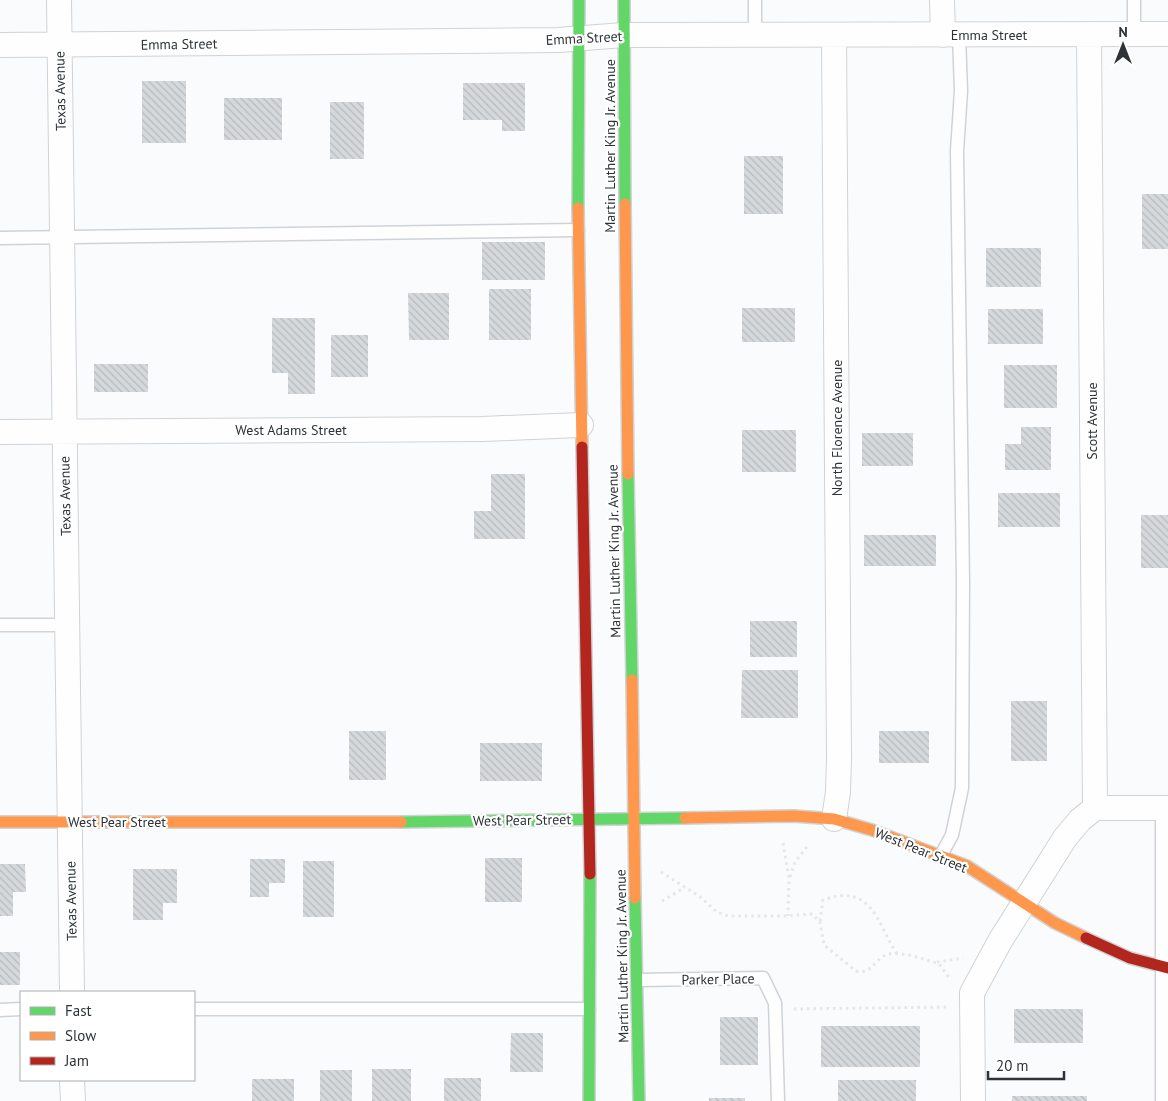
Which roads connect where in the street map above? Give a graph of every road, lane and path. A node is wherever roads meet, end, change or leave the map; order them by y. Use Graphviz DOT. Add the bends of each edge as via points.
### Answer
graph roads {
  1 [pos="59,0"];
  2 [pos="579,0"];
  3 [pos="624,0"];
  4 [pos="755,0"];
  5 [pos="942,0"];
  6 [pos="1134,0"];
  7 [pos="1134,34"];
  8 [pos="1168,34"];
  9 [pos="624,35"];
  10 [pos="951,35"];
  11 [pos="1089,35"];
  12 [pos="755,36"];
  13 [pos="834,36"];
  14 [pos="580,38"];
  15 [pos="60,45"];
  16 [pos="0,46"];
  17 [pos="578,230"];
  18 [pos="0,238"];
  19 [pos="62,238"];
  20 [pos="581,424"];
  21 [pos="65,431"];
  22 [pos="0,432"];
  23 [pos="0,625"];
  24 [pos="67,625"];
  25 [pos="1095,808"];
  26 [pos="1165,808"];
  27 [pos="634,817"];
  28 [pos="590,819"];
  29 [pos="834,819"];
  30 [pos="0,822"];
  31 [pos="68,822"];
  32 [pos="783,843"];
  33 [pos="809,844"];
  34 [pos="940,857"];
  35 [pos="659,870"];
  36 [pos="790,878"];
  37 [pos="684,888"];
  38 [pos="659,902"];
  39 [pos="1025,904"];
  40 [pos="788,916"];
  41 [pos="820,922"];
  42 [pos="898,955"];
  43 [pos="963,958"];
  44 [pos="934,962"];
  45 [pos="1164,968"];
  46 [pos="638,980"];
  47 [pos="963,989"];
  48 [pos="72,991"];
  49 [pos="950,1007"];
  50 [pos="589,1008"];
  51 [pos="195,1009"];
  52 [pos="776,1009"];
  53 [pos="0,1010"];
  54 [pos="20,1010"];
  55 [pos="72,1081"];
  56 [pos="73,1101"];
  57 [pos="589,1101"];
  58 [pos="639,1101"];
  59 [pos="778,1101"];
  60 [pos="973,1101"];
  61 [pos="1162,1101"];
  1 -- 15 [label="street, Texas Avenue"];
  2 -- 14 [label="main road"];
  3 -- 9 [label="main road, Martin Luther King Jr. Avenue"];
  4 -- 12 [label="lane"];
  5 -- 10 [label="street"];
  6 -- 7 [label="lane"];
  7 -- 8 [label="street, Emma Street"];
  7 -- 11 [label="street, Emma Street"];
  9 -- 12 [label="street, Emma Street"];
  9 -- 14 [label="street, Emma Street"];
  9 -- 27 [label="main road, Martin Luther King Jr. Avenue"];
  10 -- 11 [label="street, Emma Street"];
  10 -- 13 [label="street, Emma Street"];
  10 -- 34 [label="lane" via="961,91 957,150 963,582 962,788 952,835"];
  11 -- 25 [label="street, Scott Avenue"];
  12 -- 13 [label="street, Emma Street"];
  13 -- 29 [label="street, North Florence Avenue" via="840,758"];
  14 -- 15 [label="street, Emma Street"];
  14 -- 17 [label="main road"];
  15 -- 16 [label="street, Emma Street"];
  15 -- 19 [label="street, Texas Avenue"];
  17 -- 19 [label="lane"];
  17 -- 20 [label="main road"];
  18 -- 19 [label="lane"];
  19 -- 21 [label="street, Texas Avenue"];
  20 -- 21 [label="street, West Adams Street" via="482,429"];
  20 -- 28 [label="main road"];
  21 -- 22 [label="street, West Adams Street"];
  21 -- 24 [label="street, Texas Avenue"];
  23 -- 24 [label="lane"];
  24 -- 31 [label="street, Texas Avenue"];
  25 -- 26 [label="street"];
  25 -- 39 [label="street" via="1065,838"];
  26 -- 45 [label="lane"];
  27 -- 28 [label="main road, West Pear Street"];
  27 -- 29 [label="main road, West Pear Street" via="794,816"];
  27 -- 46 [label="main road, Martin Luther King Jr. Avenue"];
  28 -- 31 [label="main road, West Pear Street"];
  28 -- 50 [label="main road"];
  29 -- 34 [label="main road, West Pear Street"];
  30 -- 31 [label="main road, West Pear Street"];
  31 -- 48 [label="street, Texas Avenue"];
  32 -- 36 [label="path"];
  33 -- 36 [label="path" via="795,862"];
  34 -- 39 [label="main road, West Pear Street" via="967,866"];
  35 -- 37 [label="path"];
  36 -- 40 [label="path"];
  37 -- 38 [label="path"];
  37 -- 40 [label="path" via="717,912 728,916"];
  39 -- 45 [label="main road, West Pear Street" via="1093,942"];
  39 -- 47 [label="street"];
  40 -- 41 [label="path" via="812,914"];
  41 -- 42 [label="path" via="824,945 856,971 870,969 882,957"];
  41 -- 42 [label="path" via="823,900 835,896 861,900 881,921"];
  42 -- 44 [label="path"];
  43 -- 44 [label="path"];
  44 -- 47 [label="path"];
  45 -- 61 [label="lane"];
  46 -- 52 [label="lane, Parker Place" via="763,978"];
  46 -- 58 [label="main road, Martin Luther King Jr. Avenue"];
  47 -- 60 [label="street"];
  49 -- 52 [label="path"];
  50 -- 51 [label="lane"];
  50 -- 57 [label="main road"];
  52 -- 59 [label="lane, Parker Place"];
  53 -- 54 [label="lane"];
  55 -- 56 [label="street"];
}
